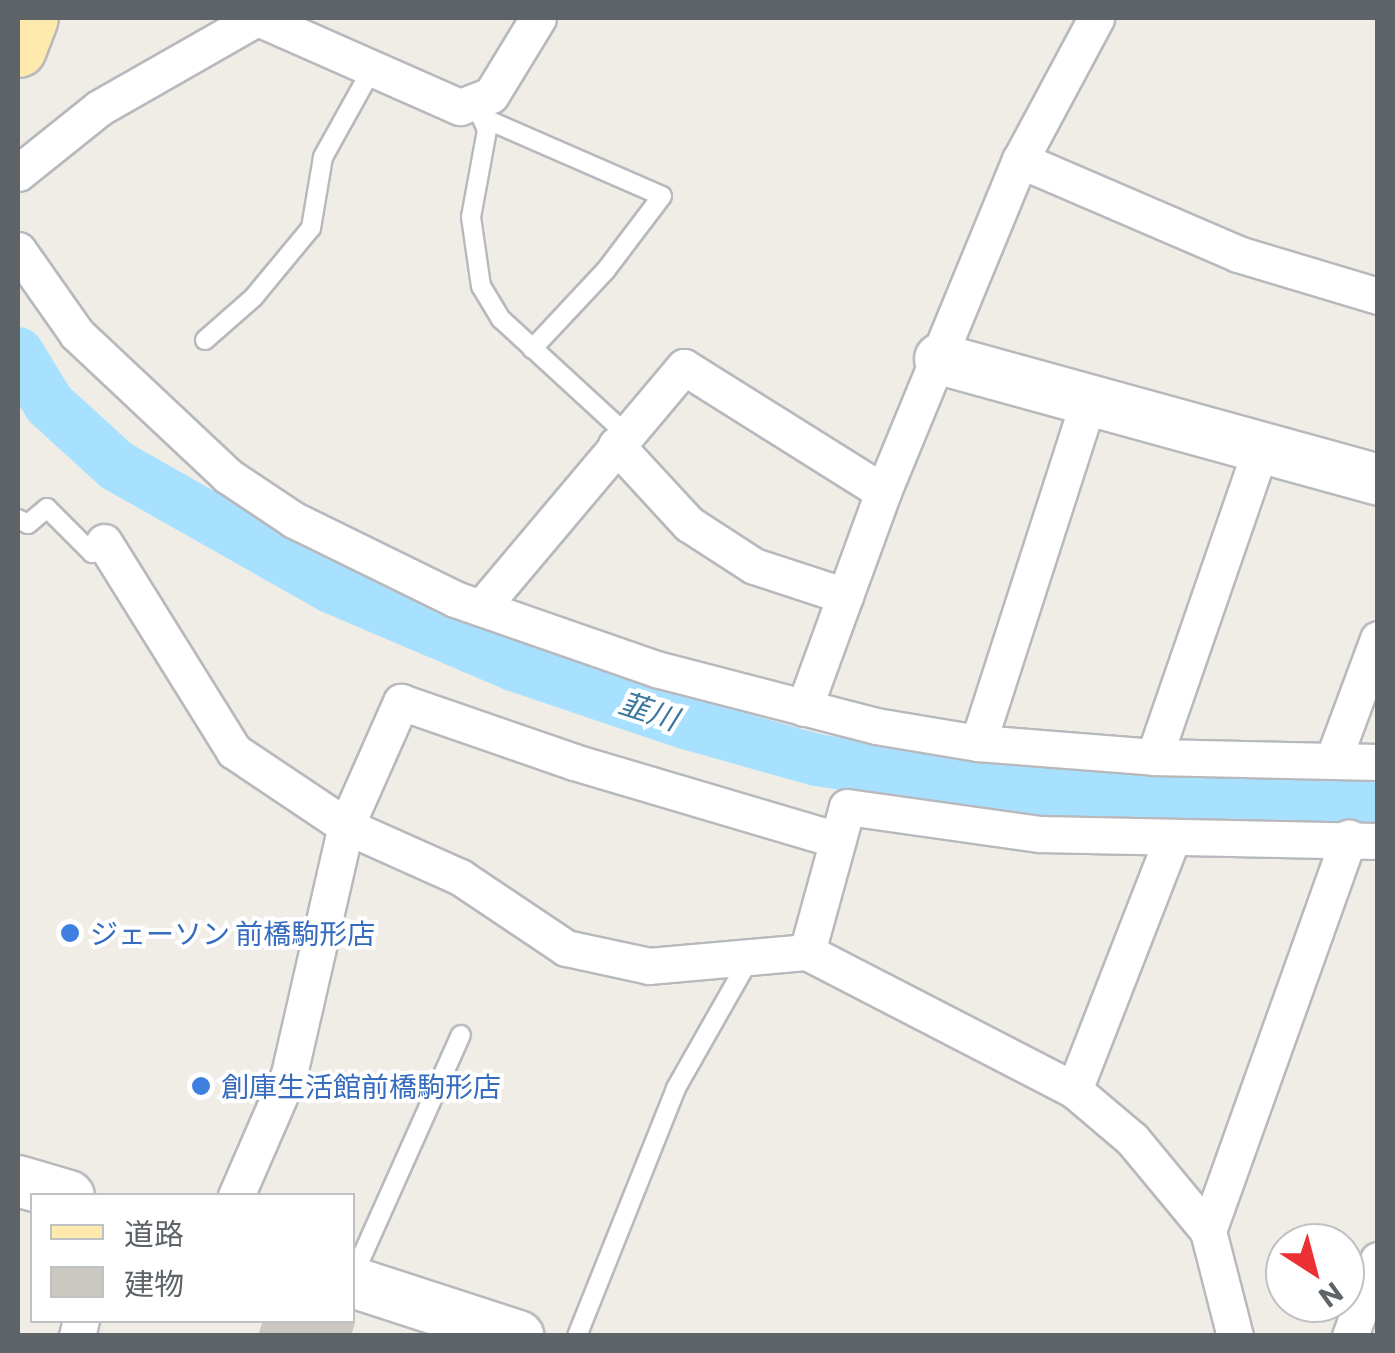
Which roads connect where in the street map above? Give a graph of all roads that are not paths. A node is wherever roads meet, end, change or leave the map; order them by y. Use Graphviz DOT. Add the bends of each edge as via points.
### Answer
graph roads {
  1 [pos="30,18"];
  2 [pos="538,18"];
  3 [pos="1096,18"];
  4 [pos="268,20"];
  5 [pos="18,49"];
  6 [pos="372,69"];
  7 [pos="478,110"];
  8 [pos="1020,160"];
  9 [pos="18,173"];
  10 [pos="18,250"];
  11 [pos="1378,296"];
  12 [pos="205,340"];
  13 [pos="532,349"];
  14 [pos="940,359"];
  15 [pos="1090,400"];
  16 [pos="621,440"];
  17 [pos="1261,448"];
  18 [pos="1378,480"];
  19 [pos="882,492"];
  20 [pos="18,518"];
  21 [pos="104,542"];
  22 [pos="845,596"];
  23 [pos="481,608"];
  24 [pos="1378,639"];
  25 [pos="804,708"];
  26 [pos="978,743"];
  27 [pos="1154,756"];
  28 [pos="1332,760"];
  29 [pos="1378,762"];
  30 [pos="346,826"];
  31 [pos="1172,839"];
  32 [pos="838,840"];
  33 [pos="1363,840"];
  34 [pos="807,952"];
  35 [pos="750,958"];
  36 [pos="461,1035"];
  37 [pos="1074,1090"];
  38 [pos="18,1181"];
  39 [pos="58,1193"];
  40 [pos="237,1193"];
  41 [pos="1208,1232"];
  42 [pos="1378,1260"];
  43 [pos="355,1272"];
  44 [pos="355,1280"];
  45 [pos="518,1336"];
  46 [pos="577,1336"];
  47 [pos="1235,1336"];
  48 [pos="1350,1336"];
  1 -- 5 [label="main road"];
  2 -- 7 [label="street"];
  3 -- 8 [label="street"];
  4 -- 6 [label="street"];
  4 -- 9 [label="street" via="99,108"];
  6 -- 7 [label="street"];
  6 -- 12 [label="lane" via="323,157 311,228 253,298"];
  7 -- 13 [label="lane" via="487,130 471,217 481,286 500,319"];
  7 -- 13 [label="lane" via="662,196 606,270"];
  8 -- 11 [label="street" via="1238,254"];
  8 -- 14 [label="street"];
  10 -- 23 [label="street" via="77,334 228,476 294,520"];
  13 -- 16 [label="lane"];
  14 -- 15 [label="street"];
  14 -- 19 [label="street"];
  15 -- 17 [label="street"];
  15 -- 26 [label="street"];
  16 -- 19 [label="street" via="684,368"];
  16 -- 22 [label="street" via="689,524 754,566"];
  16 -- 23 [label="street"];
  17 -- 18 [label="street"];
  17 -- 27 [label="street"];
  19 -- 22 [label="street"];
  20 -- 21 [label="lane" via="28,524 47,508 92,552"];
  21 -- 30 [label="street" via="234,752"];
  22 -- 25 [label="street"];
  23 -- 25 [label="street" via="656,669"];
  24 -- 28 [label="street"];
  25 -- 26 [label="street"];
  26 -- 27 [label="street"];
  27 -- 28 [label="street"];
  28 -- 29 [label="street"];
  30 -- 32 [label="street" via="401,702 574,762"];
  30 -- 35 [label="street" via="460,878 566,948 650,966"];
  30 -- 40 [label="street" via="288,1074"];
  31 -- 32 [label="street" via="1040,834 847,807"];
  31 -- 33 [label="street"];
  31 -- 37 [label="street"];
  32 -- 34 [label="street"];
  33 -- 41 [label="street"];
  34 -- 35 [label="street"];
  34 -- 37 [label="street"];
  35 -- 46 [label="lane" via="676,1088"];
  36 -- 43 [label="lane"];
  37 -- 41 [label="street" via="1132,1139"];
  38 -- 39 [label="street"];
  41 -- 47 [label="street"];
  42 -- 48 [label="street"];
  44 -- 45 [label="street"];
}
